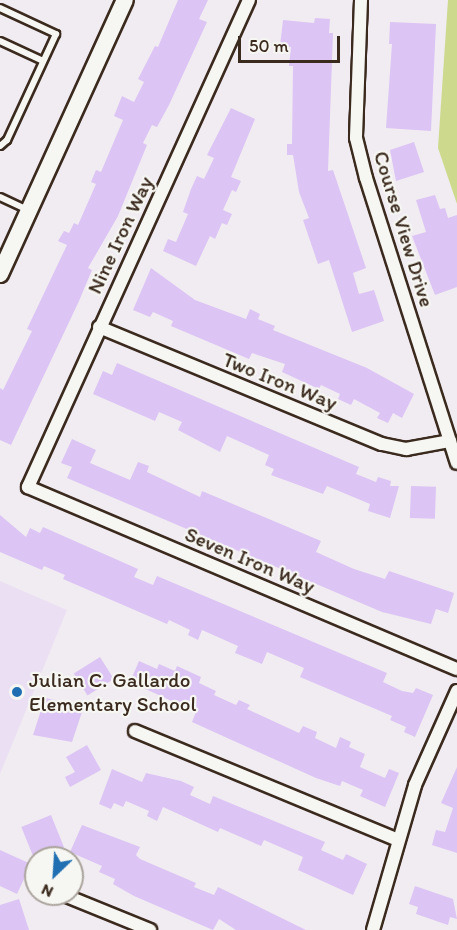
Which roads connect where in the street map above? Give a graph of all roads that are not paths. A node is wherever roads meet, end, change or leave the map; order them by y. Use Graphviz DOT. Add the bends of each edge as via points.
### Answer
graph roads {
  1 [pos="125,0"];
  2 [pos="249,0"];
  3 [pos="361,0"];
  4 [pos="0,8"];
  5 [pos="0,41"];
  6 [pos="43,61"];
  7 [pos="0,146"];
  8 [pos="0,197"];
  9 [pos="29,211"];
  10 [pos="0,274"];
  11 [pos="99,327"];
  12 [pos="450,441"];
  13 [pos="457,463"];
  14 [pos="28,488"];
  15 [pos="457,669"];
  16 [pos="457,691"];
  17 [pos="135,731"];
  18 [pos="398,840"];
  19 [pos="84,903"];
  20 [pos="150,930"];
  21 [pos="373,930"];
  1 -- 9 [label="street"];
  2 -- 11 [label="street, Nine Iron Way"];
  3 -- 12 [label="street, Course View Drive" via="356,138"];
  4 -- 6 [label="lane" via="56,34"];
  5 -- 6 [label="lane"];
  6 -- 7 [label="lane" via="7,140"];
  8 -- 9 [label="lane"];
  9 -- 10 [label="street"];
  11 -- 12 [label="street, Two Iron Way" via="382,444 406,449"];
  11 -- 14 [label="street, Nine Iron Way"];
  12 -- 13 [label="street, Course View Drive"];
  14 -- 15 [label="street, Seven Iron Way"];
  16 -- 18 [label="street" via="415,785"];
  17 -- 18 [label="street"];
  18 -- 21 [label="street"];
  19 -- 20 [label="street"];
}
